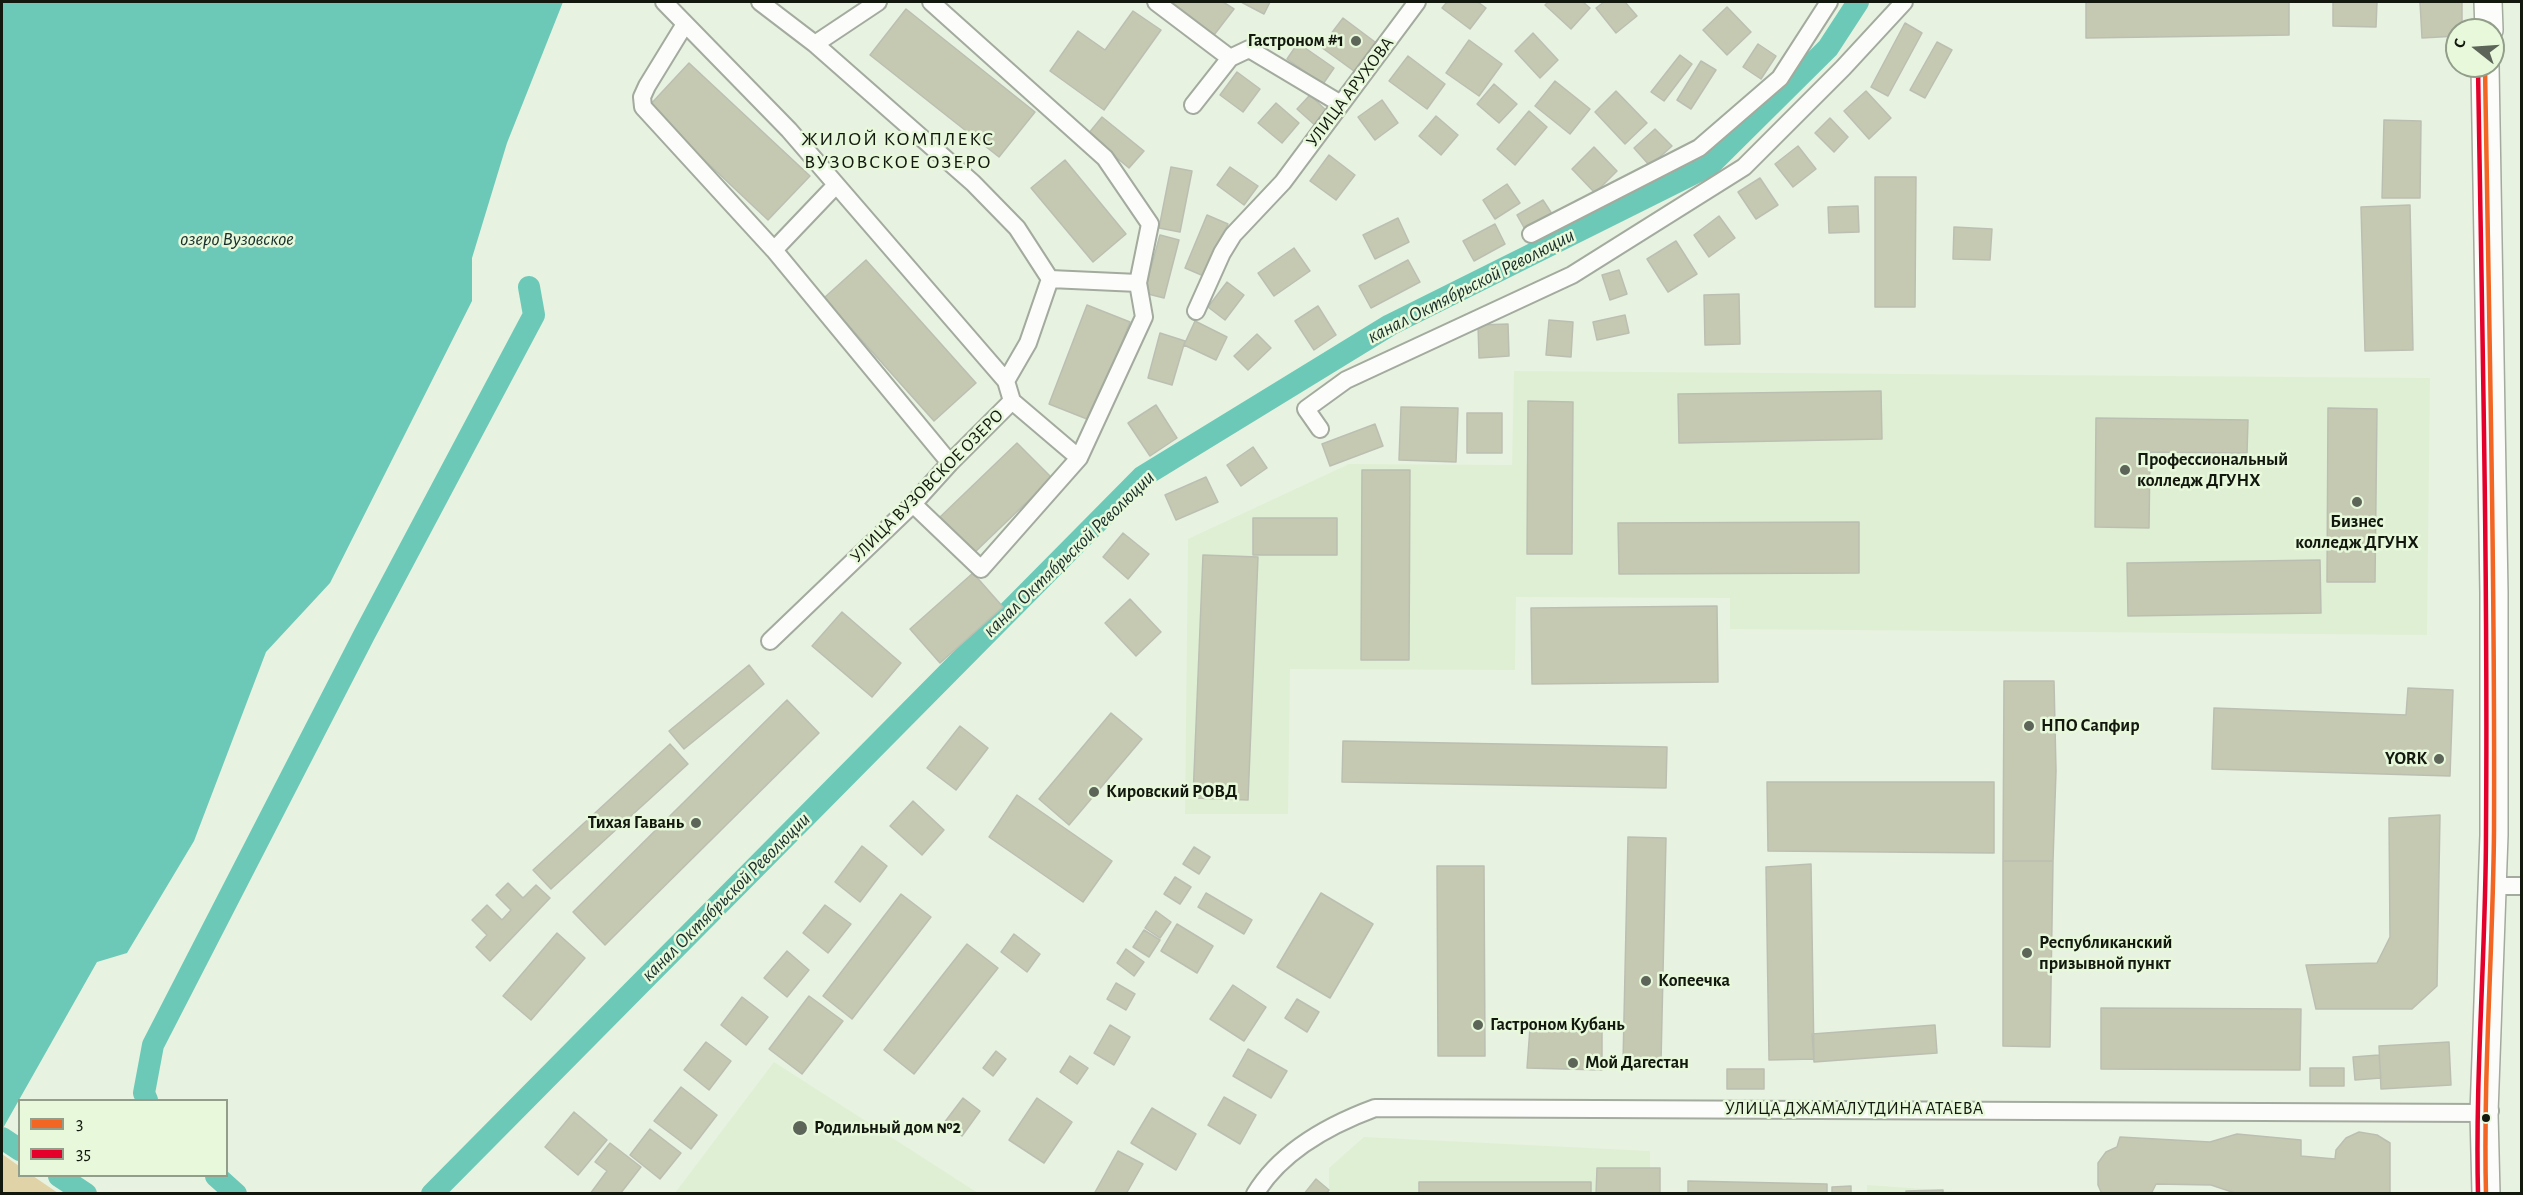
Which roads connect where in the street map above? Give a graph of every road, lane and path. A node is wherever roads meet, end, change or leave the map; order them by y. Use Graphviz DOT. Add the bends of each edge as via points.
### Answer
graph roads {
  1 [pos="664,2"];
  2 [pos="760,2"];
  3 [pos="878,2"];
  4 [pos="931,2"];
  5 [pos="1156,2"];
  6 [pos="1417,2"];
  7 [pos="1829,2"];
  8 [pos="1904,2"];
  9 [pos="2483,2"];
  10 [pos="2488,2"];
  11 [pos="2484,18"];
  12 [pos="2489,18"];
  13 [pos="685,24"];
  14 [pos="815,44"];
  15 [pos="1230,58"];
  16 [pos="2485,78"];
  17 [pos="2490,78"];
  18 [pos="1341,104"];
  19 [pos="1193,105"];
  20 [pos="836,185"];
  21 [pos="1531,234"];
  22 [pos="774,250"];
  23 [pos="1050,279"];
  24 [pos="1138,283"];
  25 [pos="1196,311"];
  26 [pos="1006,381"];
  27 [pos="1012,401"];
  28 [pos="1320,429"];
  29 [pos="1079,458"];
  30 [pos="950,463"];
  31 [pos="913,504"];
  32 [pos="770,641"];
  33 [pos="2503,886"];
  34 [pos="2487,1112"];
  35 [pos="1255,1194"];
  36 [pos="2486,1194"];
  37 [pos="2491,1194"];
  1 -- 13 [label="street, УЛИЦА ВУЗОВСКОЕ ОЗЕРО"];
  2 -- 14 [label="street"];
  3 -- 14 [label="street"];
  4 -- 24 [label="street" via="1106,158 1150,224"];
  5 -- 15 [label="street"];
  6 -- 18 [label="street, УЛИЦА АРУХОВА"];
  7 -- 21 [label="street" via="1779,78 1699,148"];
  8 -- 28 [label="street" via="1744,167 1572,275 1346,380 1306,409"];
  9 -- 11 [label="main road"];
  10 -- 12 [label="main road"];
  13 -- 20 [label="street, УЛИЦА ВУЗОВСКОЕ ОЗЕРО" via="789,130"];
  13 -- 22 [label="street" via="647,86 643,107"];
  14 -- 23 [label="street" via="1017,228"];
  15 -- 18 [label="street" via="1249,49"];
  15 -- 19 [label="street"];
  16 -- 33 [label="main road" via="2494,835"];
  17 -- 33 [label="main road"];
  18 -- 25 [label="street, УЛИЦА АРУХОВА" via="1283,182 1233,235"];
  20 -- 22 [label="street"];
  20 -- 26 [label="street, УЛИЦА ВУЗОВСКОЕ ОЗЕРО"];
  22 -- 30 [label="street"];
  23 -- 24 [label="street"];
  23 -- 26 [label="street" via="1028,343"];
  24 -- 29 [label="street" via="1144,317"];
  26 -- 27 [label="street, УЛИЦА ВУЗОВСКОЕ ОЗЕРО"];
  27 -- 29 [label="street"];
  27 -- 30 [label="street, УЛИЦА ВУЗОВСКОЕ ОЗЕРО"];
  29 -- 31 [label="street" via="981,568"];
  30 -- 31 [label="street, УЛИЦА ВУЗОВСКОЕ ОЗЕРО"];
  31 -- 32 [label="street, УЛИЦА ВУЗОВСКОЕ ОЗЕРО"];
  33 -- 34 [label="main road"];
  34 -- 35 [label="street, УЛИЦА ДЖАМАЛУТДИНА АТАЕВА" via="1375,1108 1342,1120 1310,1139 1283,1161"];
  34 -- 36 [label="main road"];
  34 -- 37 [label="main road"];
}
